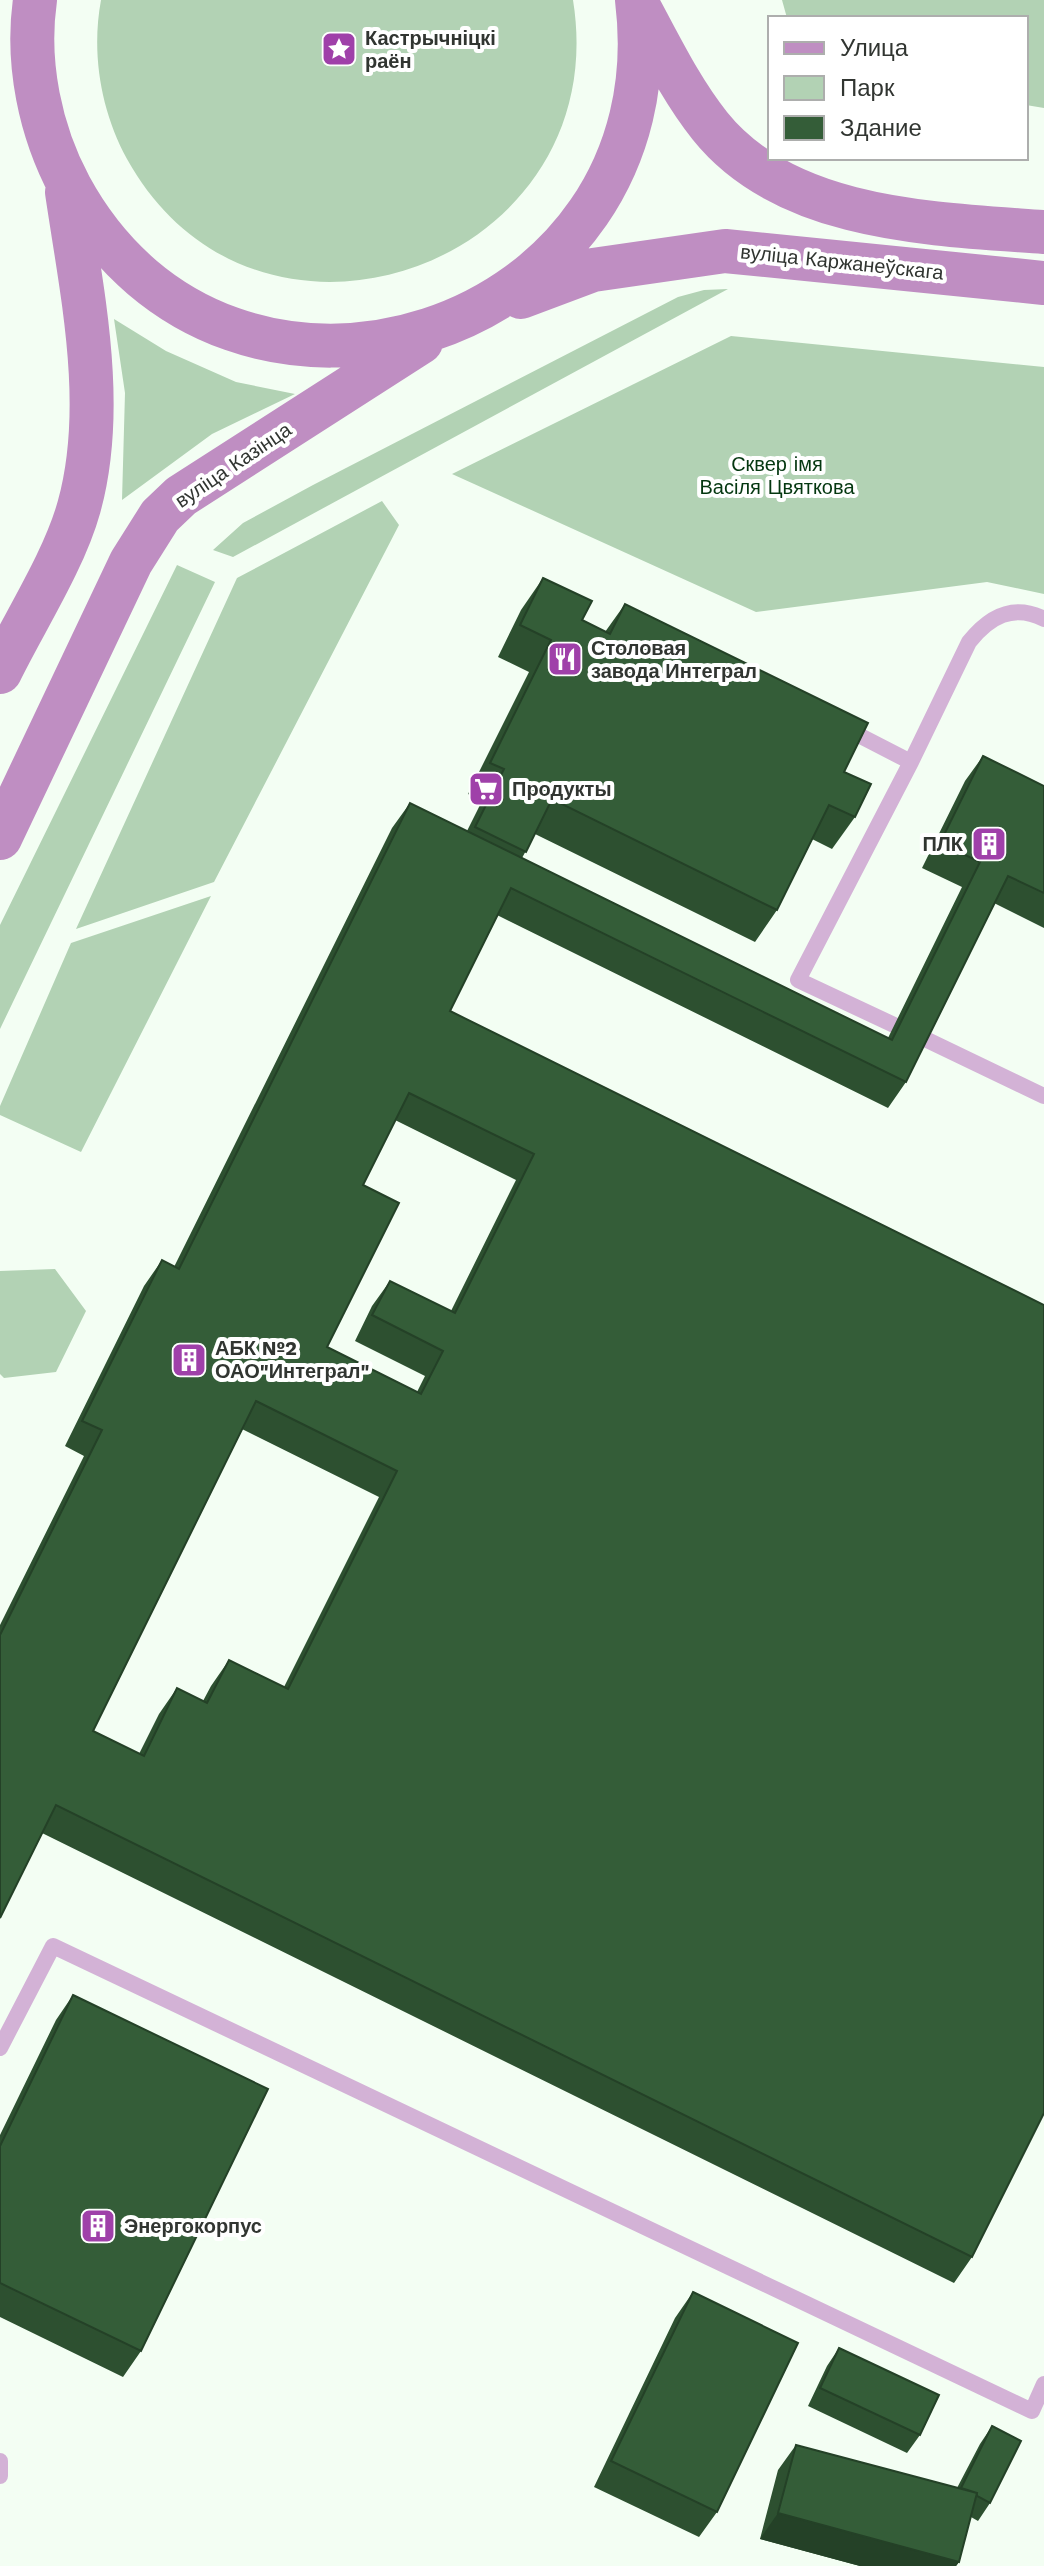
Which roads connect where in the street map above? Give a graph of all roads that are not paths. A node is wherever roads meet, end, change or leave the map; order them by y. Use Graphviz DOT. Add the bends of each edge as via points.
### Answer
graph roads {
  1 [pos="638,3"];
  2 [pos="30,7"];
  3 [pos="65,178"];
  4 [pos="1044,232"];
  5 [pos="1044,283"];
  6 [pos="454,323"];
  7 [pos="1044,619"];
  8 [pos="0,672"];
  9 [pos="831,721"];
  10 [pos="911,762"];
  11 [pos="0,838"];
  12 [pos="894,1025"];
  13 [pos="923,1038"];
  14 [pos="1044,1096"];
  15 [pos="0,2048"];
  16 [pos="1044,2384"];
  17 [pos="0,2461"];
  18 [pos="0,2476"];
  1 -- 4 [label="main road" via="678,79 712,128 775,180 893,216"];
  1 -- 6 [label="main road" via="641,42 635,103 597,199 541,267 516,288"];
  2 -- 3 [label="main road" via="38,94"];
  3 -- 6 [label="main road" via="99,230 141,274 190,309 222,323 312,345 382,343"];
  3 -- 8 [label="main road" via="92,397 89,458 79,509"];
  5 -- 6 [label="main road, вуліца Каржанеўскага" via="725,251 593,270"];
  6 -- 11 [label="main road, вуліца Казінца" via="181,496 160,516 131,562"];
  7 -- 10 [label="lane" via="1029,611 1010,612 983,624 969,642"];
  9 -- 10 [label="lane"];
  10 -- 12 [label="lane" via="798,980"];
  13 -- 14 [label="lane"];
  15 -- 16 [label="lane" via="53,1946 1032,2411"];
  17 -- 18 [label="lane"];
}
